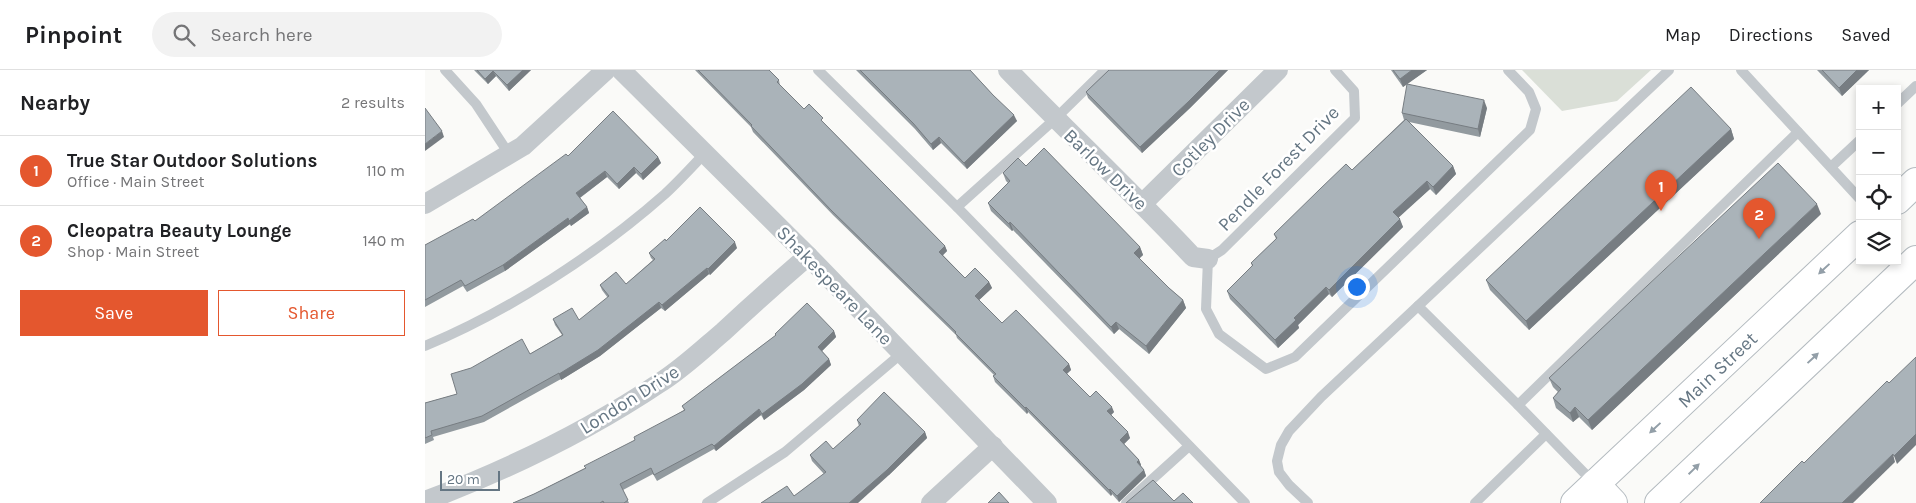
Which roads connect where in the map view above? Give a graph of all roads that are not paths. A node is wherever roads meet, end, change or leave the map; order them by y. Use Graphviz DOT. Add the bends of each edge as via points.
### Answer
graph roads {
  1 [pos="445,70"];
  2 [pos="606,70"];
  3 [pos="621,70"];
  4 [pos="818,70"];
  5 [pos="1008,70"];
  6 [pos="1105,70"];
  7 [pos="1278,70"];
  8 [pos="1335,70"];
  9 [pos="1508,70"];
  10 [pos="1669,70"];
  11 [pos="1741,70"];
  12 [pos="1916,86"];
  13 [pos="1901,100"];
  14 [pos="1055,119"];
  15 [pos="1798,132"];
  16 [pos="1856,144"];
  17 [pos="705,153"];
  18 [pos="509,154"];
  19 [pos="1831,168"];
  20 [pos="1916,182"];
  21 [pos="1856,195"];
  22 [pos="1901,196"];
  23 [pos="425,204"];
  24 [pos="1142,204"];
  25 [pos="957,207"];
  26 [pos="1856,239"];
  27 [pos="808,256"];
  28 [pos="1208,259"];
  29 [pos="1916,260"];
  30 [pos="1418,306"];
  31 [pos="425,346"];
  32 [pos="902,353"];
  33 [pos="1518,405"];
  34 [pos="1546,434"];
  35 [pos="993,446"];
  36 [pos="1189,446"];
  37 [pos="1604,494"];
  38 [pos="425,501"];
  39 [pos="707,503"];
  40 [pos="931,503"];
  41 [pos="1047,503"];
  42 [pos="1126,503"];
  43 [pos="1245,503"];
  44 [pos="1308,503"];
  45 [pos="1475,503"];
  46 [pos="1575,503"];
  47 [pos="1659,503"];
  1 -- 18 [label="lane" via="476,104"];
  2 -- 18 [label="street" via="523,146"];
  3 -- 17 [label="street, Shakespeare Lane"];
  4 -- 25 [label="lane"];
  5 -- 14 [label="street, Barlow Drive"];
  6 -- 14 [label="lane"];
  7 -- 24 [label="street, Cotley Drive"];
  8 -- 28 [label="lane, Pendle Forest Drive" via="1354,91 1355,118 1222,250"];
  9 -- 28 [label="lane" via="1529,92 1536,109 1530,130 1295,357 1266,369 1219,334 1206,309"];
  10 -- 30 [label="lane"];
  11 -- 15 [label="lane"];
  12 -- 13 [label="lane"];
  14 -- 24 [label="street, Barlow Drive"];
  14 -- 25 [label="lane"];
  15 -- 19 [label="lane"];
  15 -- 33 [label="lane"];
  16 -- 19 [label="lane"];
  17 -- 27 [label="street, Shakespeare Lane"];
  17 -- 31 [label="lane" via="665,194 561,273 493,313"];
  18 -- 23 [label="street"];
  19 -- 21 [label="lane"];
  20 -- 22 [label="main road"];
  24 -- 28 [label="street, Barlow Drive" via="1193,257"];
  25 -- 36 [label="lane"];
  26 -- 37 [label="main road, Main Street, one-way"];
  27 -- 32 [label="street, Shakespeare Lane"];
  27 -- 38 [label="street, London Drive" via="663,381 600,421 535,454"];
  47 -- 29 [label="main road, one-way"];
  30 -- 33 [label="lane"];
  30 -- 44 [label="lane" via="1321,397 1289,431 1281,445 1277,461 1279,472"];
  32 -- 35 [label="street, Shakespeare Lane"];
  32 -- 39 [label="lane" via="785,452"];
  33 -- 34 [label="lane"];
  34 -- 37 [label="lane"];
  34 -- 45 [label="lane"];
  35 -- 40 [label="street"];
  35 -- 41 [label="street, Shakespeare Lane"];
  36 -- 42 [label="lane"];
  36 -- 43 [label="lane"];
  37 -- 46 [label="main road, Main Street"];
}
